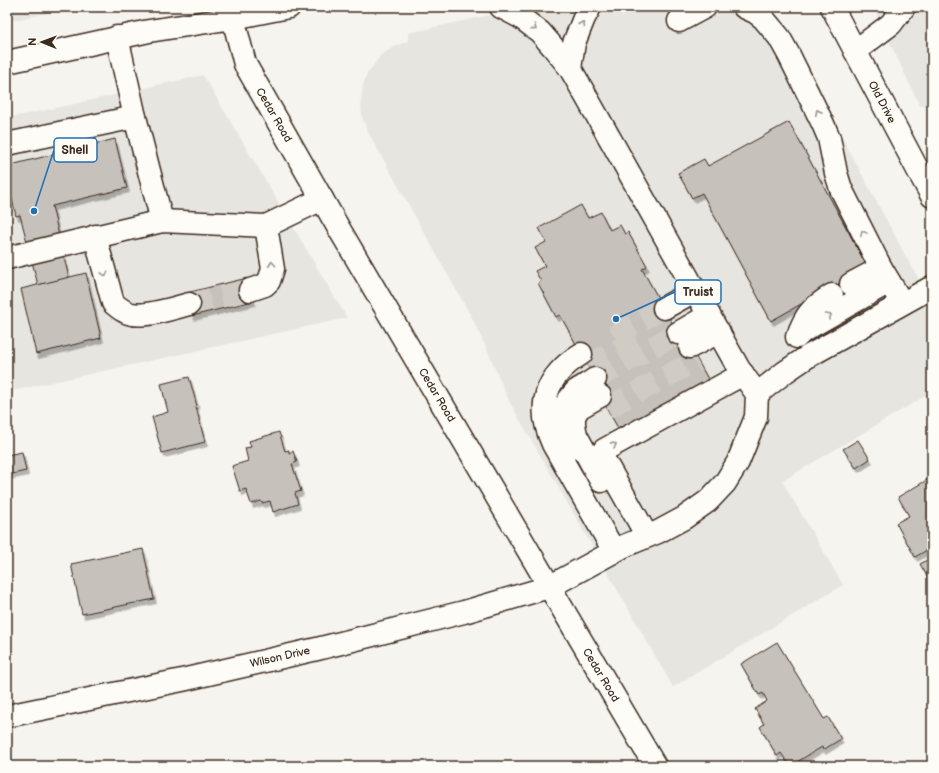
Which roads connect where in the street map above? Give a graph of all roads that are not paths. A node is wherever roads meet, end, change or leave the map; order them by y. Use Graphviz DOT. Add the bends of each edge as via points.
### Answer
graph roads {
  1 [pos="289,7"];
  2 [pos="501,7"];
  3 [pos="590,7"];
  4 [pos="705,7"];
  5 [pos="744,7"];
  6 [pos="832,7"];
  7 [pos="904,7"];
  8 [pos="231,13"];
  9 [pos="679,20"];
  10 [pos="117,37"];
  11 [pos="856,51"];
  12 [pos="7,62"];
  13 [pos="570,68"];
  14 [pos="135,117"];
  15 [pos="7,144"];
  16 [pos="932,196"];
  17 [pos="322,199"];
  18 [pos="162,221"];
  19 [pos="266,226"];
  20 [pos="95,236"];
  21 [pos="7,258"];
  22 [pos="885,275"];
  23 [pos="851,284"];
  24 [pos="932,287"];
  25 [pos="250,290"];
  26 [pos="832,295"];
  27 [pos="902,303"];
  28 [pos="189,304"];
  29 [pos="710,317"];
  30 [pos="680,334"];
  31 [pos="797,337"];
  32 [pos="785,372"];
  33 [pos="743,374"];
  34 [pos="594,381"];
  35 [pos="757,394"];
  36 [pos="630,544"];
  37 [pos="549,587"];
  38 [pos="7,716"];
  39 [pos="655,766"];
  1 -- 8 [label="main road"];
  2 -- 13 [label="main road, one-way" via="540,32"];
  13 -- 3 [label="main road, one-way" via="574,44"];
  4 -- 9 [label="main road"];
  22 -- 5 [label="main road, one-way" via="841,189 829,138 792,61 770,26 759,15"];
  6 -- 11 [label="main road, Old Drive"];
  7 -- 11 [label="main road" via="891,24"];
  8 -- 10 [label="main road"];
  8 -- 17 [label="main road, Cedar Road" via="245,64"];
  10 -- 12 [label="main road"];
  10 -- 14 [label="main road"];
  11 -- 16 [label="main road, Old Drive"];
  13 -- 29 [label="main road"];
  14 -- 15 [label="main road"];
  14 -- 18 [label="main road"];
  17 -- 19 [label="main road"];
  17 -- 37 [label="main road, Cedar Road"];
  18 -- 19 [label="main road"];
  18 -- 20 [label="main road"];
  25 -- 19 [label="main road, one-way" via="265,285 273,269"];
  20 -- 21 [label="main road"];
  20 -- 28 [label="main road, one-way" via="113,303 122,310 142,315"];
  22 -- 23 [label="main road"];
  22 -- 27 [label="main road"];
  31 -- 22 [label="main road, one-way"];
  24 -- 27 [label="main road"];
  26 -- 31 [label="main road" via="818,304 805,318"];
  27 -- 32 [label="main road"];
  29 -- 30 [label="main road"];
  29 -- 30 [label="main road"];
  29 -- 30 [label="main road"];
  29 -- 33 [label="main road"];
  31 -- 32 [label="main road"];
  32 -- 35 [label="main road"];
  33 -- 35 [label="main road"];
  36 -- 33 [label="main road, one-way" via="602,455 604,450"];
  34 -- 36 [label="main road" via="574,416 576,435"];
  34 -- 36 [label="main road" via="572,395 561,426 566,443"];
  34 -- 36 [label="main road" via="567,363 548,388 545,405 546,423 553,444"];
  35 -- 36 [label="main road, Wilson Drive" via="756,417 738,462 725,484 708,501 684,518"];
  36 -- 37 [label="main road, Wilson Drive"];
  37 -- 38 [label="main road, Wilson Drive" via="464,612 317,649"];
  37 -- 39 [label="main road, Cedar Road"];
}
